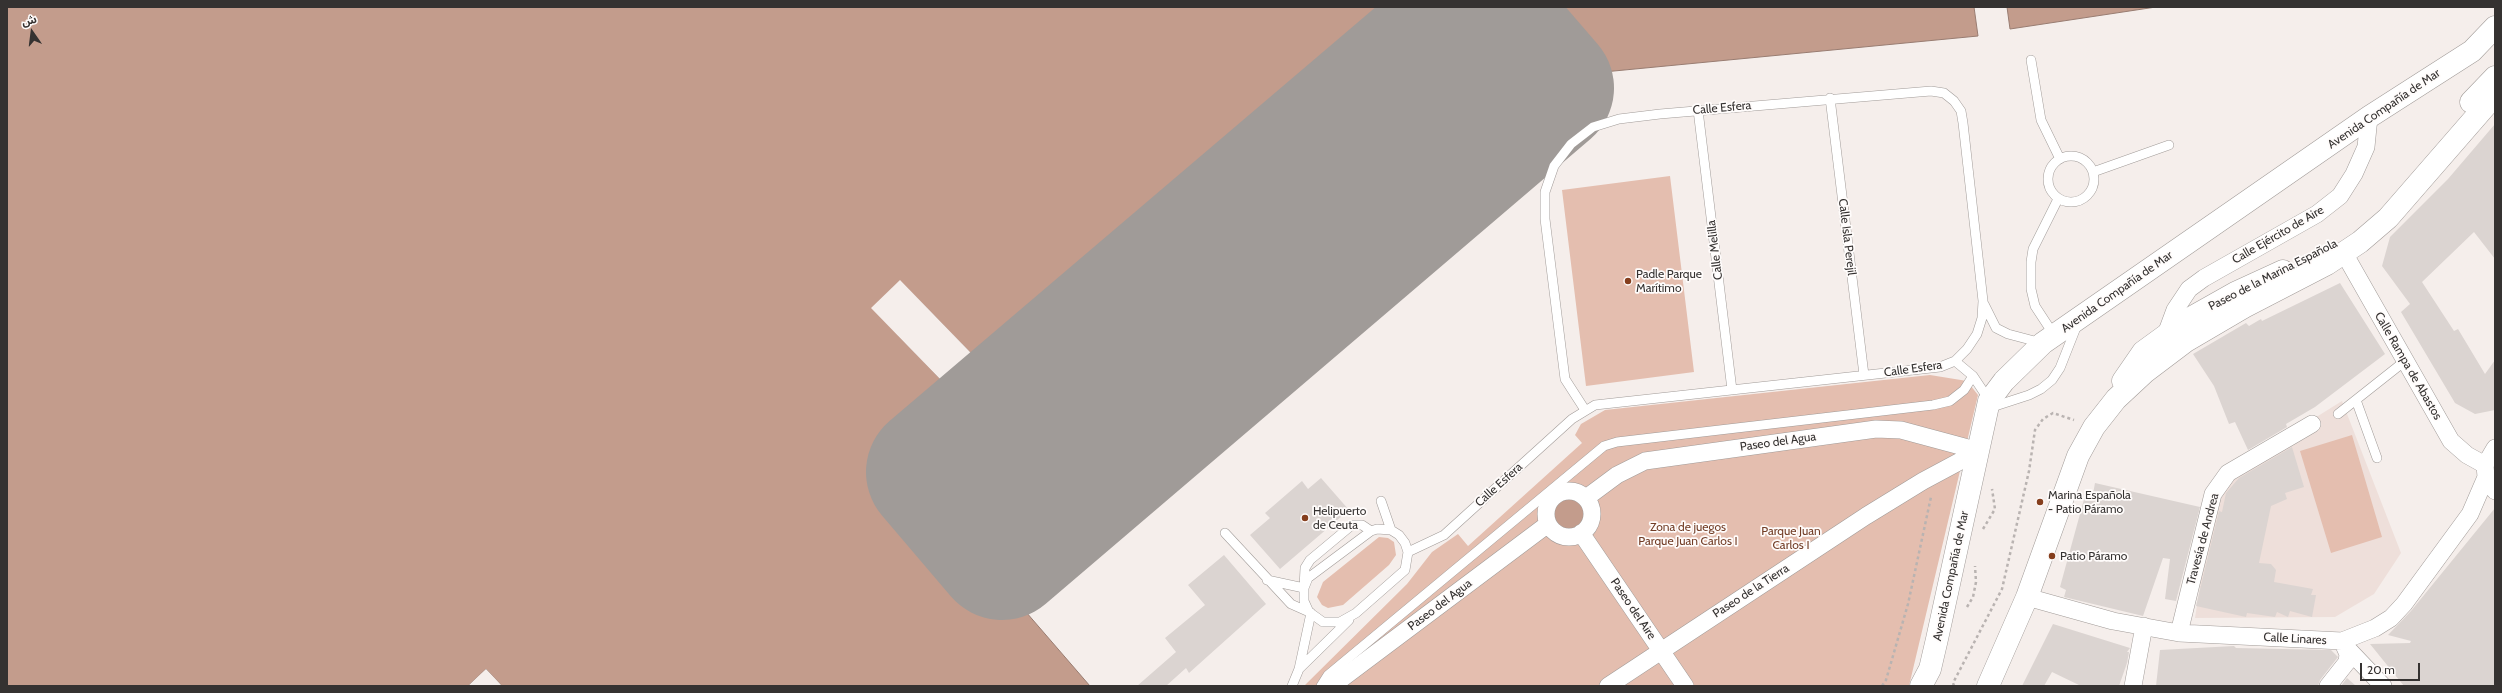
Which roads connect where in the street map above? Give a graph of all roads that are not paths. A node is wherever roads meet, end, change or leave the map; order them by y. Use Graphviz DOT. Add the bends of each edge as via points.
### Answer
graph roads {
  1 [pos="2495,27"];
  2 [pos="2030,60"];
  3 [pos="2495,77"];
  4 [pos="2495,95"];
  5 [pos="1830,98"];
  6 [pos="1698,110"];
  7 [pos="2369,117"];
  8 [pos="2169,144"];
  9 [pos="2060,159"];
  10 [pos="2093,172"];
  11 [pos="2058,198"];
  12 [pos="2344,253"];
  13 [pos="1983,301"];
  14 [pos="2080,317"];
  15 [pos="2165,337"];
  16 [pos="2049,340"];
  17 [pos="1955,361"];
  18 [pos="2405,361"];
  19 [pos="1864,375"];
  20 [pos="1973,376"];
  21 [pos="1732,390"];
  22 [pos="2116,398"];
  23 [pos="2356,400"];
  24 [pos="1988,405"];
  25 [pos="1585,410"];
  26 [pos="2338,414"];
  27 [pos="2312,424"];
  28 [pos="2495,448"];
  29 [pos="1979,452"];
  30 [pos="2377,458"];
  31 [pos="2486,471"];
  32 [pos="2495,491"];
  33 [pos="1586,498"];
  34 [pos="1381,501"];
  35 [pos="1548,524"];
  36 [pos="1371,530"];
  37 [pos="1391,530"];
  38 [pos="1225,533"];
  39 [pos="1581,533"];
  40 [pos="1408,552"];
  41 [pos="1267,580"];
  42 [pos="1304,588"];
  43 [pos="2027,597"];
  44 [pos="1310,613"];
  45 [pos="1356,613"];
  46 [pos="2144,626"];
  47 [pos="2180,633"];
  48 [pos="2344,644"];
  49 [pos="1661,650"];
  50 [pos="1299,669"];
  51 [pos="1292,686"];
  52 [pos="1329,686"];
  53 [pos="1608,686"];
  54 [pos="1685,686"];
  55 [pos="1921,686"];
  56 [pos="1988,686"];
  57 [pos="2133,686"];
  58 [pos="2328,686"];
  59 [pos="2383,686"];
  1 -- 7 [label="main road, Avenida Compañía de Mar" via="2472,51"];
  2 -- 9 [label="lane" via="2041,120"];
  3 -- 15 [label="main road, Paseo de la Marina Española" via="2382,207 2360,228 2334,246 2211,306"];
  4 -- 12 [label="main road, Paseo de la Marina Española" via="2388,218"];
  5 -- 6 [label="lane, Calle Esfera"];
  5 -- 13 [label="lane, Calle Esfera" via="1931,91 1944,94 1954,101 1963,123"];
  5 -- 19 [label="lane, Calle Isla Perejil"];
  6 -- 21 [label="lane, Calle Melilla"];
  6 -- 25 [label="lane, Calle Esfera" via="1619,119 1593,128 1571,144 1554,166 1545,192 1550,263 1565,379"];
  7 -- 14 [label="main road, Avenida Compañía de Mar"];
  7 -- 15 [label="street, Calle Ejército de Aire" via="2366,147 2354,174 2340,196 2317,214 2189,289 2175,310"];
  8 -- 10 [label="lane"];
  9 -- 10 [label="lane" via="2076,156 2083,159"];
  9 -- 11 [label="lane" via="2053,164 2048,178 2049,186"];
  10 -- 11 [label="lane" via="2094,180 2088,194 2074,202"];
  11 -- 16 [label="lane" via="2033,248 2031,262 2031,289"];
  12 -- 18 [label="street, Calle Rampa de Abastos"];
  12 -- 22 [label="main road, Paseo de la Marina Española" via="2186,341"];
  13 -- 16 [label="lane, Calle Esfera" via="1988,316 1996,328 2008,334"];
  13 -- 17 [label="lane, Calle Esfera" via="1982,318 1976,334 1967,349"];
  14 -- 16 [label="main road, Avenida Compañía de Mar"];
  14 -- 24 [label="lane" via="2060,368 2052,380 2029,395"];
  15 -- 22 [label="main road, Paseo de la Marina Española" via="2143,352 2126,374"];
  16 -- 24 [label="main road, Avenida Compañía de Mar" via="2018,366"];
  17 -- 19 [label="lane, Calle Esfera" via="1940,367"];
  17 -- 20 [label="lane, Calle Esfera"];
  18 -- 23 [label="lane"];
  18 -- 31 [label="street, Calle Rampa de Abastos" via="2451,441"];
  19 -- 21 [label="lane, Calle Esfera"];
  20 -- 24 [label="lane, Calle Esfera"];
  20 -- 52 [label="lane" via="1964,390 1950,400 1933,405 1617,442 1604,446 1328,675"];
  21 -- 25 [label="lane, Calle Esfera" via="1604,404"];
  22 -- 43 [label="main road, Paseo de la Marina Española" via="2094,427 2078,456"];
  23 -- 26 [label="lane"];
  23 -- 30 [label="lane"];
  24 -- 29 [label="main road, Avenida Compañía de Mar"];
  25 -- 40 [label="lane, Calle Esfera" via="1444,535"];
  27 -- 47 [label="street, Travesía de Andrea" via="2228,473 2213,494"];
  28 -- 31 [label="street, Calle Linares"];
  29 -- 33 [label="street, Paseo del Agua" via="1901,430 1876,429 1645,461 1617,475"];
  29 -- 49 [label="street, Paseo de la Tierra" via="1936,474 1866,516"];
  29 -- 55 [label="main road, Avenida Compañía de Mar" via="1930,669"];
  31 -- 32 [label="street"];
  31 -- 48 [label="street, Calle Linares" via="2470,514 2404,604 2391,618"];
  33 -- 35 [label="street" via="1573,491 1558,494 1547,505"];
  33 -- 39 [label="street" via="1592,517"];
  34 -- 37 [label="lane"];
  35 -- 39 [label="street" via="1556,533 1563,536"];
  35 -- 52 [label="street, Paseo del Agua"];
  36 -- 37 [label="lane"];
  36 -- 42 [label="lane" via="1316,570 1308,578"];
  36 -- 42 [label="lane" via="1362,525 1352,526 1310,560 1305,568"];
  37 -- 40 [label="lane" via="1399,535"];
  38 -- 41 [label="lane"];
  39 -- 49 [label="street, Paseo del Aire"];
  40 -- 45 [label="lane" via="1405,570"];
  41 -- 42 [label="lane"];
  41 -- 44 [label="lane" via="1291,604"];
  42 -- 44 [label="lane" via="1304,601"];
  43 -- 46 [label="street, Calle Linares" via="2113,621"];
  43 -- 56 [label="main road, Paseo de la Marina Española"];
  44 -- 45 [label="lane" via="1323,622 1340,622"];
  44 -- 50 [label="lane"];
  45 -- 50 [label="lane"];
  46 -- 47 [label="street, Calle Linares"];
  46 -- 57 [label="street"];
  47 -- 48 [label="street, Calle Linares"];
  48 -- 58 [label="street" via="2347,662"];
  48 -- 59 [label="street"];
  49 -- 53 [label="street, Paseo de la Tierra"];
  49 -- 54 [label="street, Paseo del Aire"];
  50 -- 51 [label="lane"];
}
